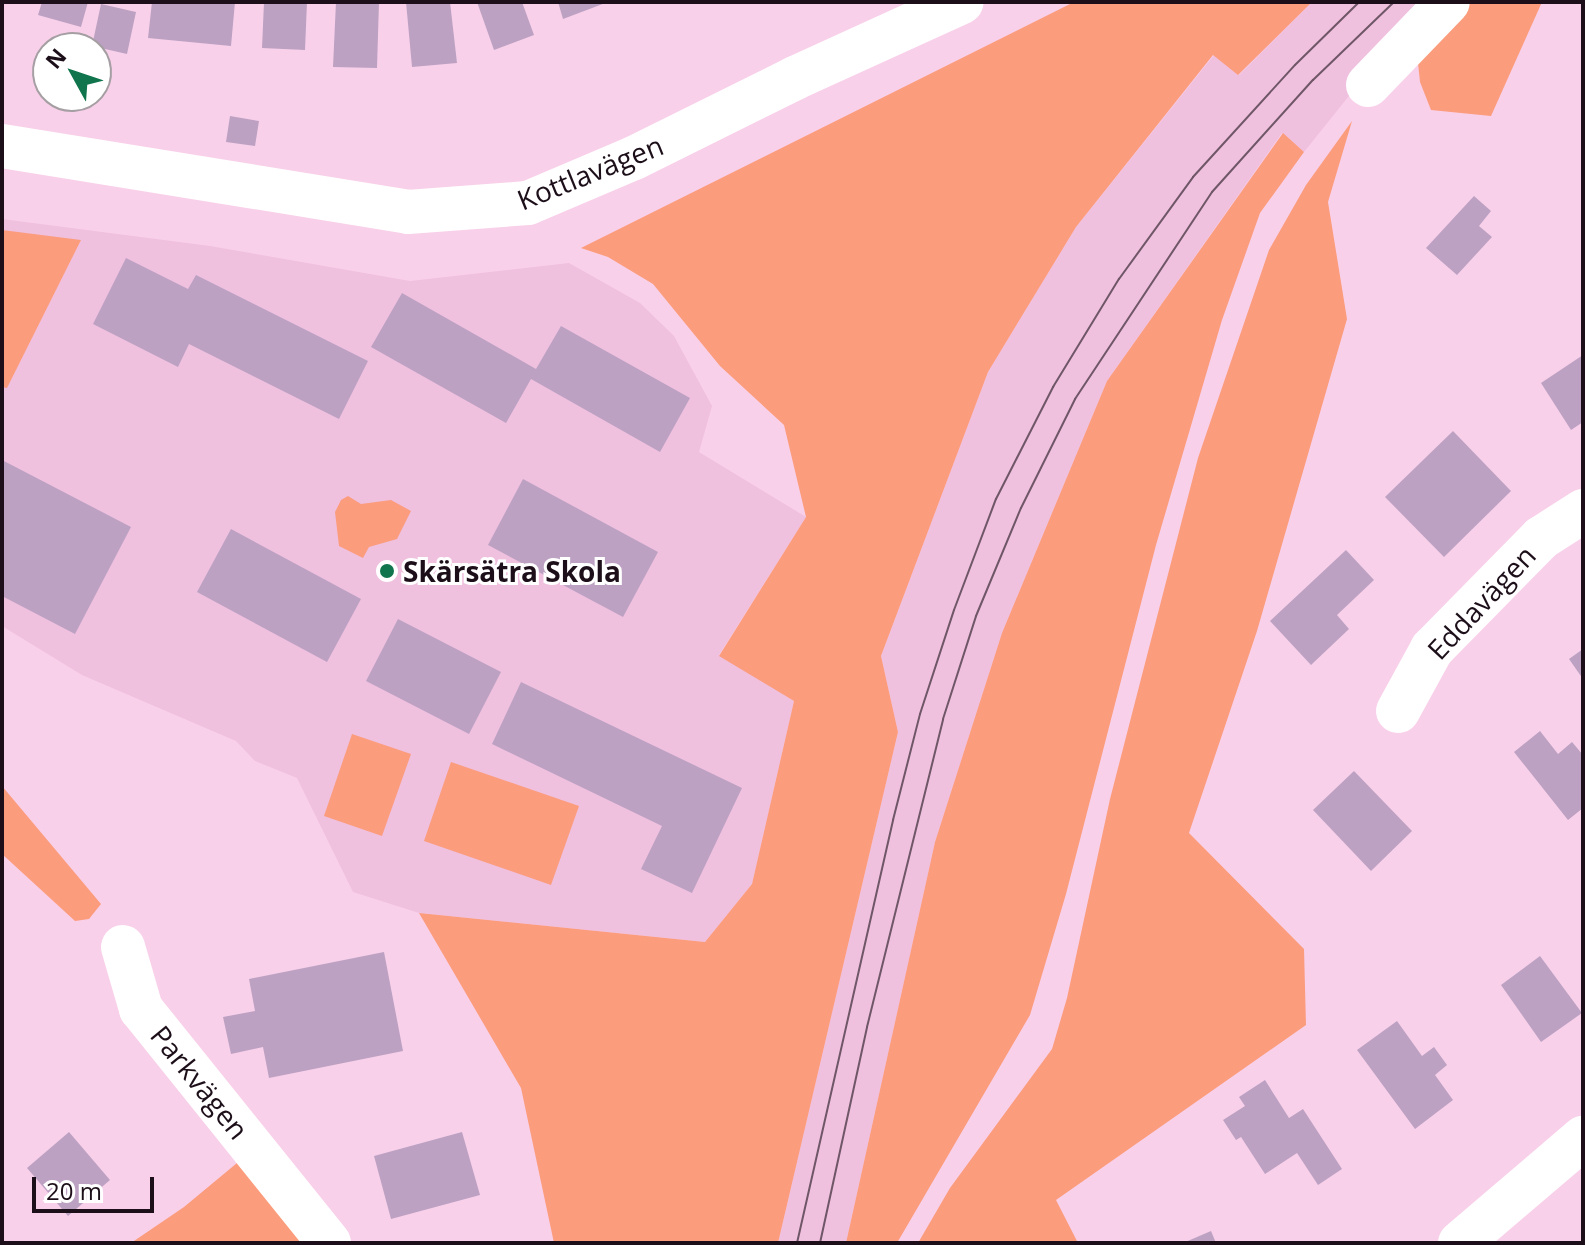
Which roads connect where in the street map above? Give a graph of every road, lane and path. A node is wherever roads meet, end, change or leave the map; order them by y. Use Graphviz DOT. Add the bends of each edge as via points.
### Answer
graph roads {
  1 [pos="962,2"];
  2 [pos="1448,2"];
  3 [pos="1368,85"];
  4 [pos="2,146"];
  5 [pos="1583,511"];
  6 [pos="1398,711"];
  7 [pos="123,947"];
  8 [pos="1583,1138"];
  9 [pos="329,1243"];
  10 [pos="1460,1243"];
  1 -- 4 [label="street, Kottlavägen" via="528,203 408,212"];
  2 -- 3 [label="street"];
  5 -- 6 [label="street, Eddavägen" via="1541,538 1432,649"];
  7 -- 9 [label="street, Parkvägen" via="141,1009"];
  8 -- 10 [label="street"];
}
